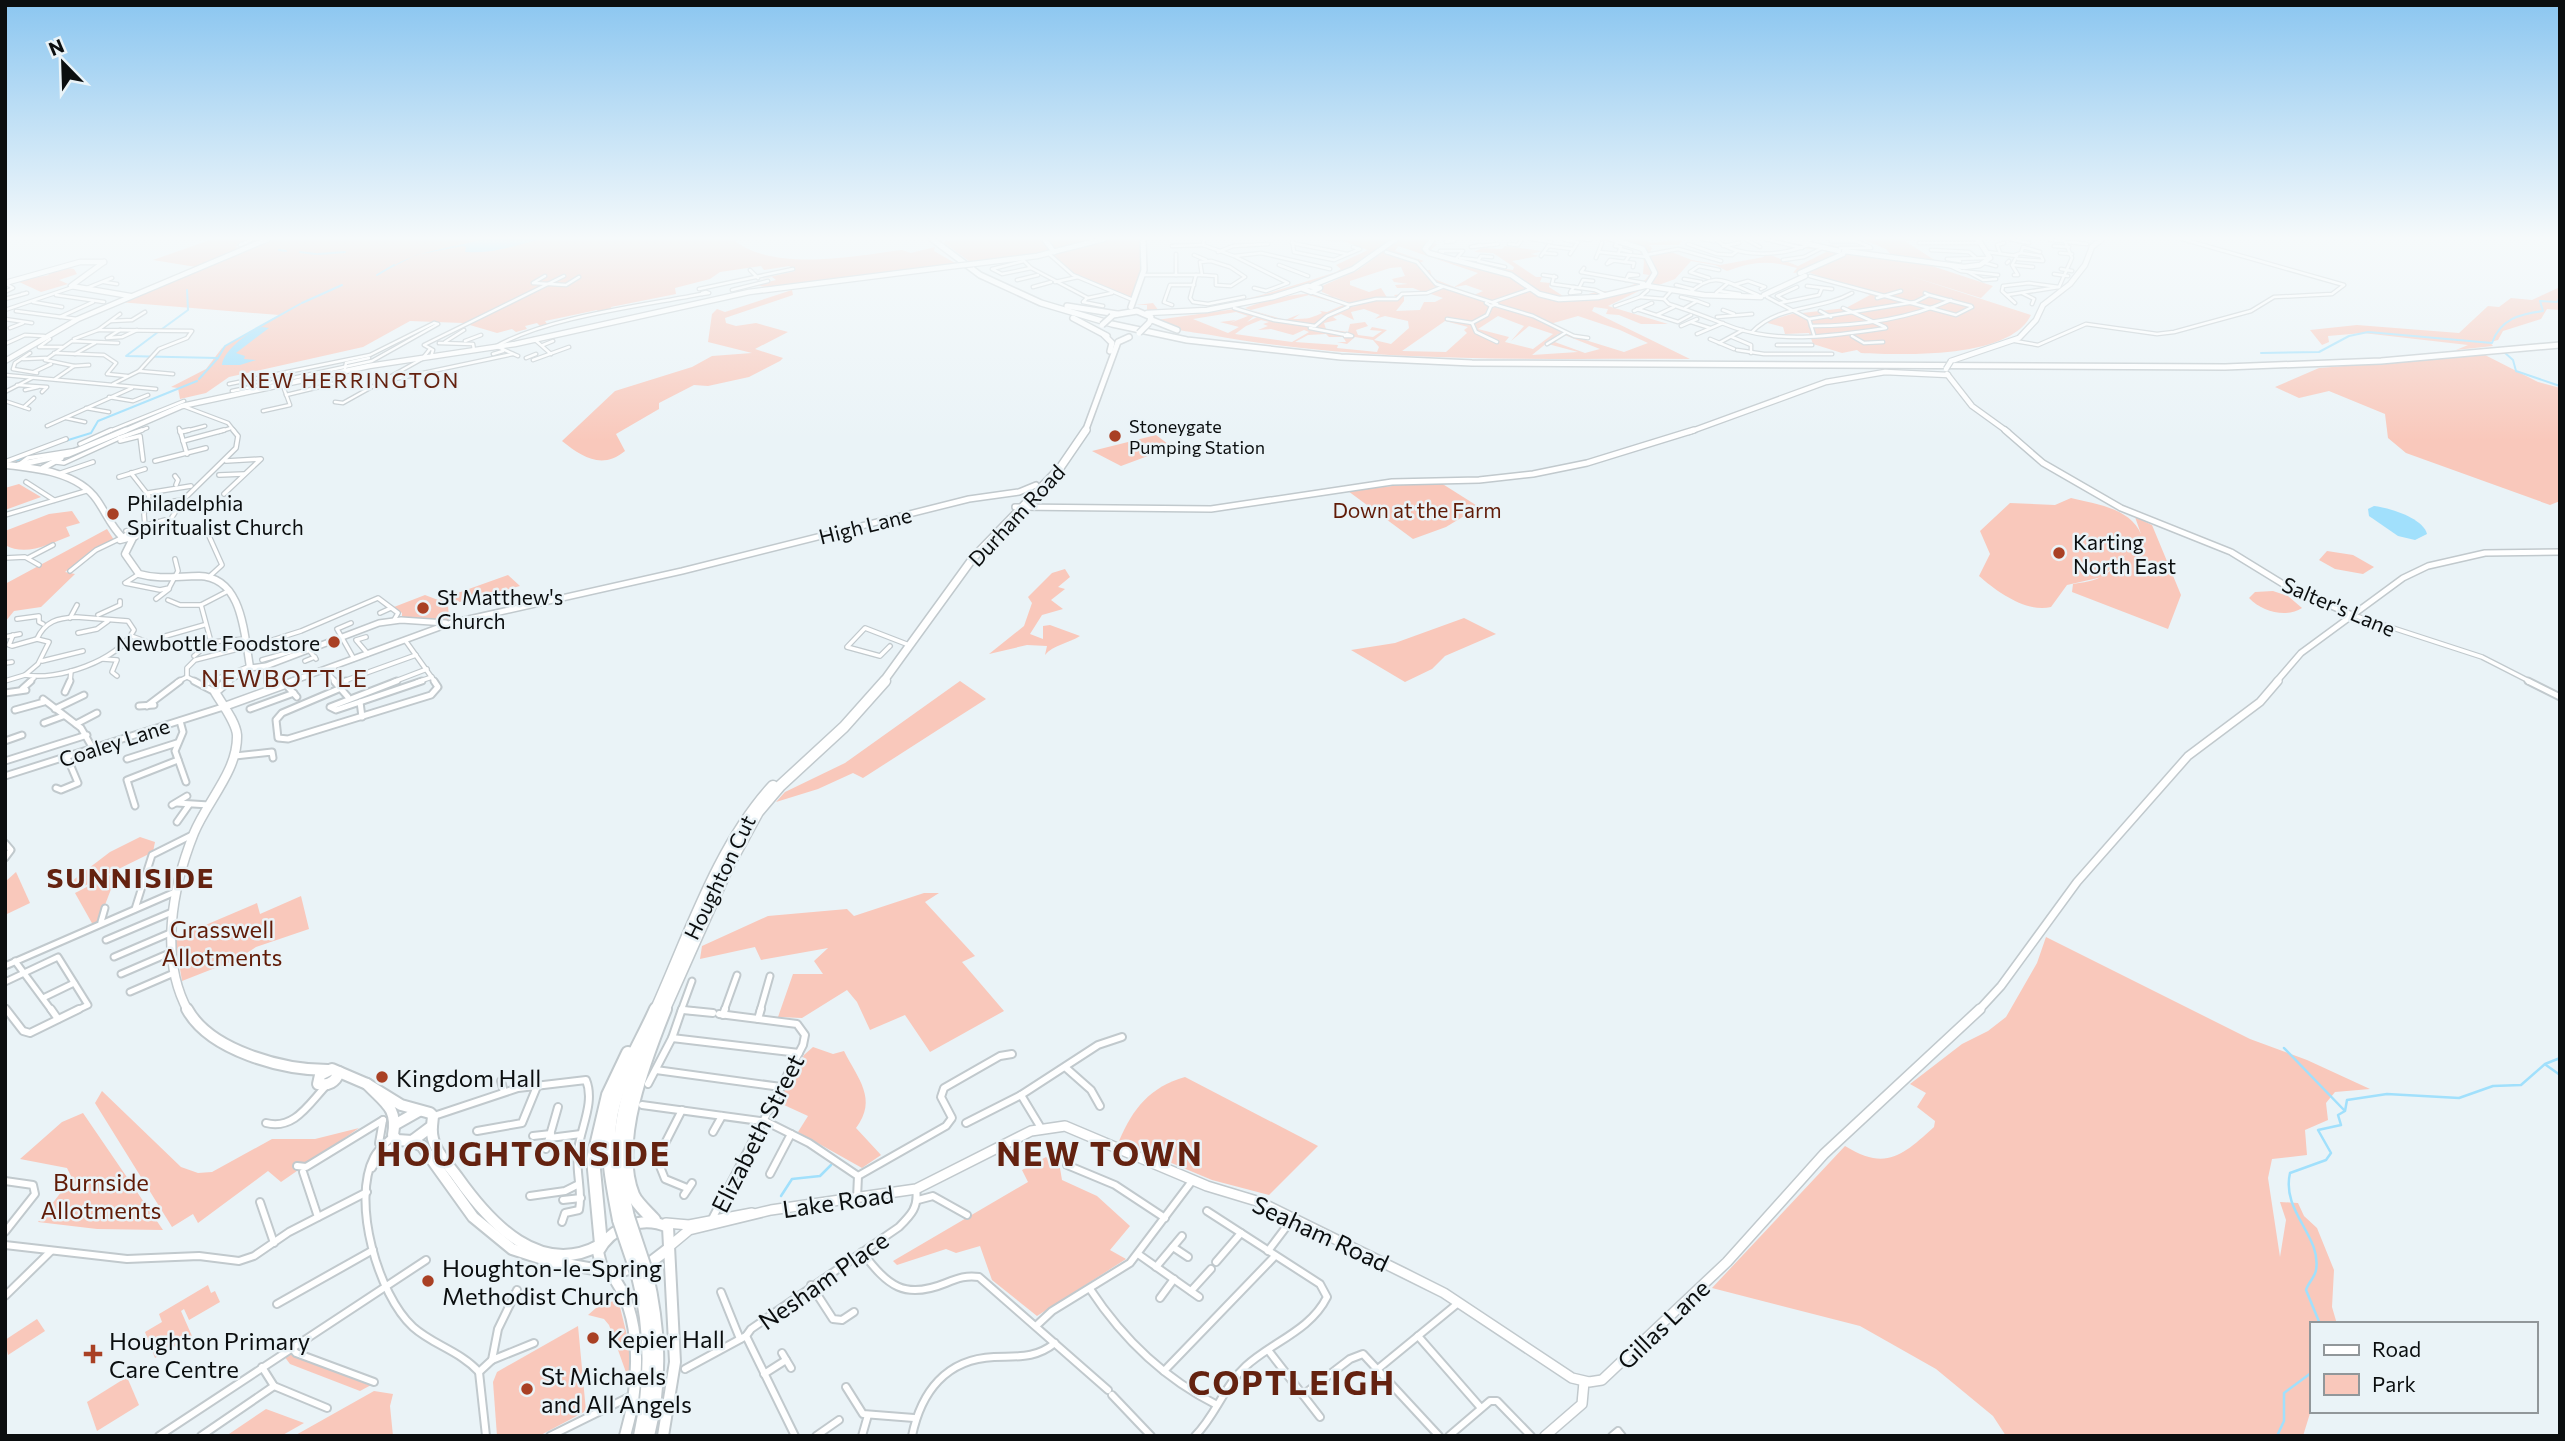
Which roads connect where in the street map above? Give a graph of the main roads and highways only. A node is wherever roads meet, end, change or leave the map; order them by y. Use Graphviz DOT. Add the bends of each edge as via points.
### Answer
graph roads {
  1 [pos="107,306"];
  2 [pos="1044,306"];
  3 [pos="1058,306"];
  4 [pos="1073,306"];
  5 [pos="1132,306"];
  6 [pos="1117,314"];
  7 [pos="1150,319"];
  8 [pos="1101,334"];
  9 [pos="1133,335"];
  10 [pos="2560,344"];
  11 [pos="1267,349"];
  12 [pos="5,361"];
  13 [pos="5,463"];
  14 [pos="1039,486"];
  15 [pos="907,645"];
  16 [pos="893,651"];
  17 [pos="855,717"];
  18 [pos="686,978"];
  19 [pos="649,1023"];
  20 [pos="305,1070"];
  21 [pos="328,1070"];
  22 [pos="338,1072"];
  23 [pos="361,1081"];
  24 [pos="317,1082"];
  25 [pos="329,1084"];
  26 [pos="423,1111"];
  27 [pos="433,1121"];
  28 [pos="400,1136"];
  29 [pos="623,1218"];
  30 [pos="658,1221"];
  31 [pos="601,1245"];
  32 [pos="668,1248"];
  33 [pos="606,1270"];
  34 [pos="642,1273"];
  35 [pos="625,1436"];
  36 [pos="640,1436"];
  37 [pos="648,1436"];
  38 [pos="663,1436"];
  1 -- 12 [label="main road" via="44,336"];
  2 -- 8 [label="highway"];
  3 -- 11 [label="highway" via="1102,321"];
  4 -- 6 [label="highway"];
  5 -- 6 [label="highway"];
  5 -- 7 [label="highway"];
  6 -- 8 [label="highway, bridge" via="1102,325"];
  7 -- 9 [label="highway, Durham Road, bridge"];
  7 -- 11 [label="highway" via="1159,326"];
  8 -- 9 [label="highway"];
  8 -- 14 [label="highway, Durham Road" via="1112,346 1082,429"];
  9 -- 11 [label="highway"];
  9 -- 14 [label="highway, Durham Road" via="1117,345 1080,441"];
  10 -- 11 [label="highway" via="2311,362 2137,365 1473,361"];
  13 -- 20 [label="main road" via="43,468 95,497 111,526 126,537 125,554 139,574 174,579 210,576 222,579 232,590 245,639 242,649 250,667 215,692 237,732 235,756 194,833 172,912 172,952 187,1013 204,1031 244,1053"];
  14 -- 15 [label="highway, Durham Road" via="1030,501 1016,510 972,559"];
  15 -- 16 [label="highway, Durham Road"];
  15 -- 17 [label="highway, Durham Road"];
  16 -- 19 [label="highway, Houghton Cut" via="850,714 750,811"];
  17 -- 18 [label="highway, Houghton Cut" via="758,813 740,842"];
  18 -- 29 [label="highway" via="636,1068 620,1119 617,1163"];
  18 -- 30 [label="highway" via="640,1079 628,1137 632,1192 646,1215"];
  19 -- 29 [label="highway" via="621,1085 610,1123 609,1166"];
  19 -- 31 [label="highway" via="636,1037 615,1077 597,1136 593,1159"];
  20 -- 21 [label="main road"];
  20 -- 24 [label="main road"];
  21 -- 22 [label="main road"];
  21 -- 24 [label="main road"];
  22 -- 23 [label="main road"];
  22 -- 25 [label="main road"];
  23 -- 25 [label="main road"];
  23 -- 26 [label="main road" via="401,1105"];
  23 -- 28 [label="main road" via="393,1111"];
  24 -- 25 [label="main road"];
  26 -- 27 [label="main road"];
  26 -- 28 [label="main road" via="407,1115"];
  27 -- 28 [label="main road"];
  27 -- 31 [label="main road" via="433,1145 475,1203 506,1234 563,1256 586,1254"];
  28 -- 33 [label="main road" via="422,1146 460,1201 497,1240 538,1258"];
  29 -- 34 [label="highway, bridge"];
  30 -- 31 [label="main road" via="620,1230"];
  30 -- 32 [label="main road" via="671,1231"];
  31 -- 33 [label="main road" via="597,1258"];
  32 -- 33 [label="main road" via="638,1268"];
  32 -- 38 [label="main road" via="675,1362"];
  33 -- 35 [label="main road" via="621,1293 638,1350 636,1395"];
  34 -- 36 [label="highway" via="651,1361"];
  34 -- 37 [label="highway" via="657,1319 659,1358"];
}
